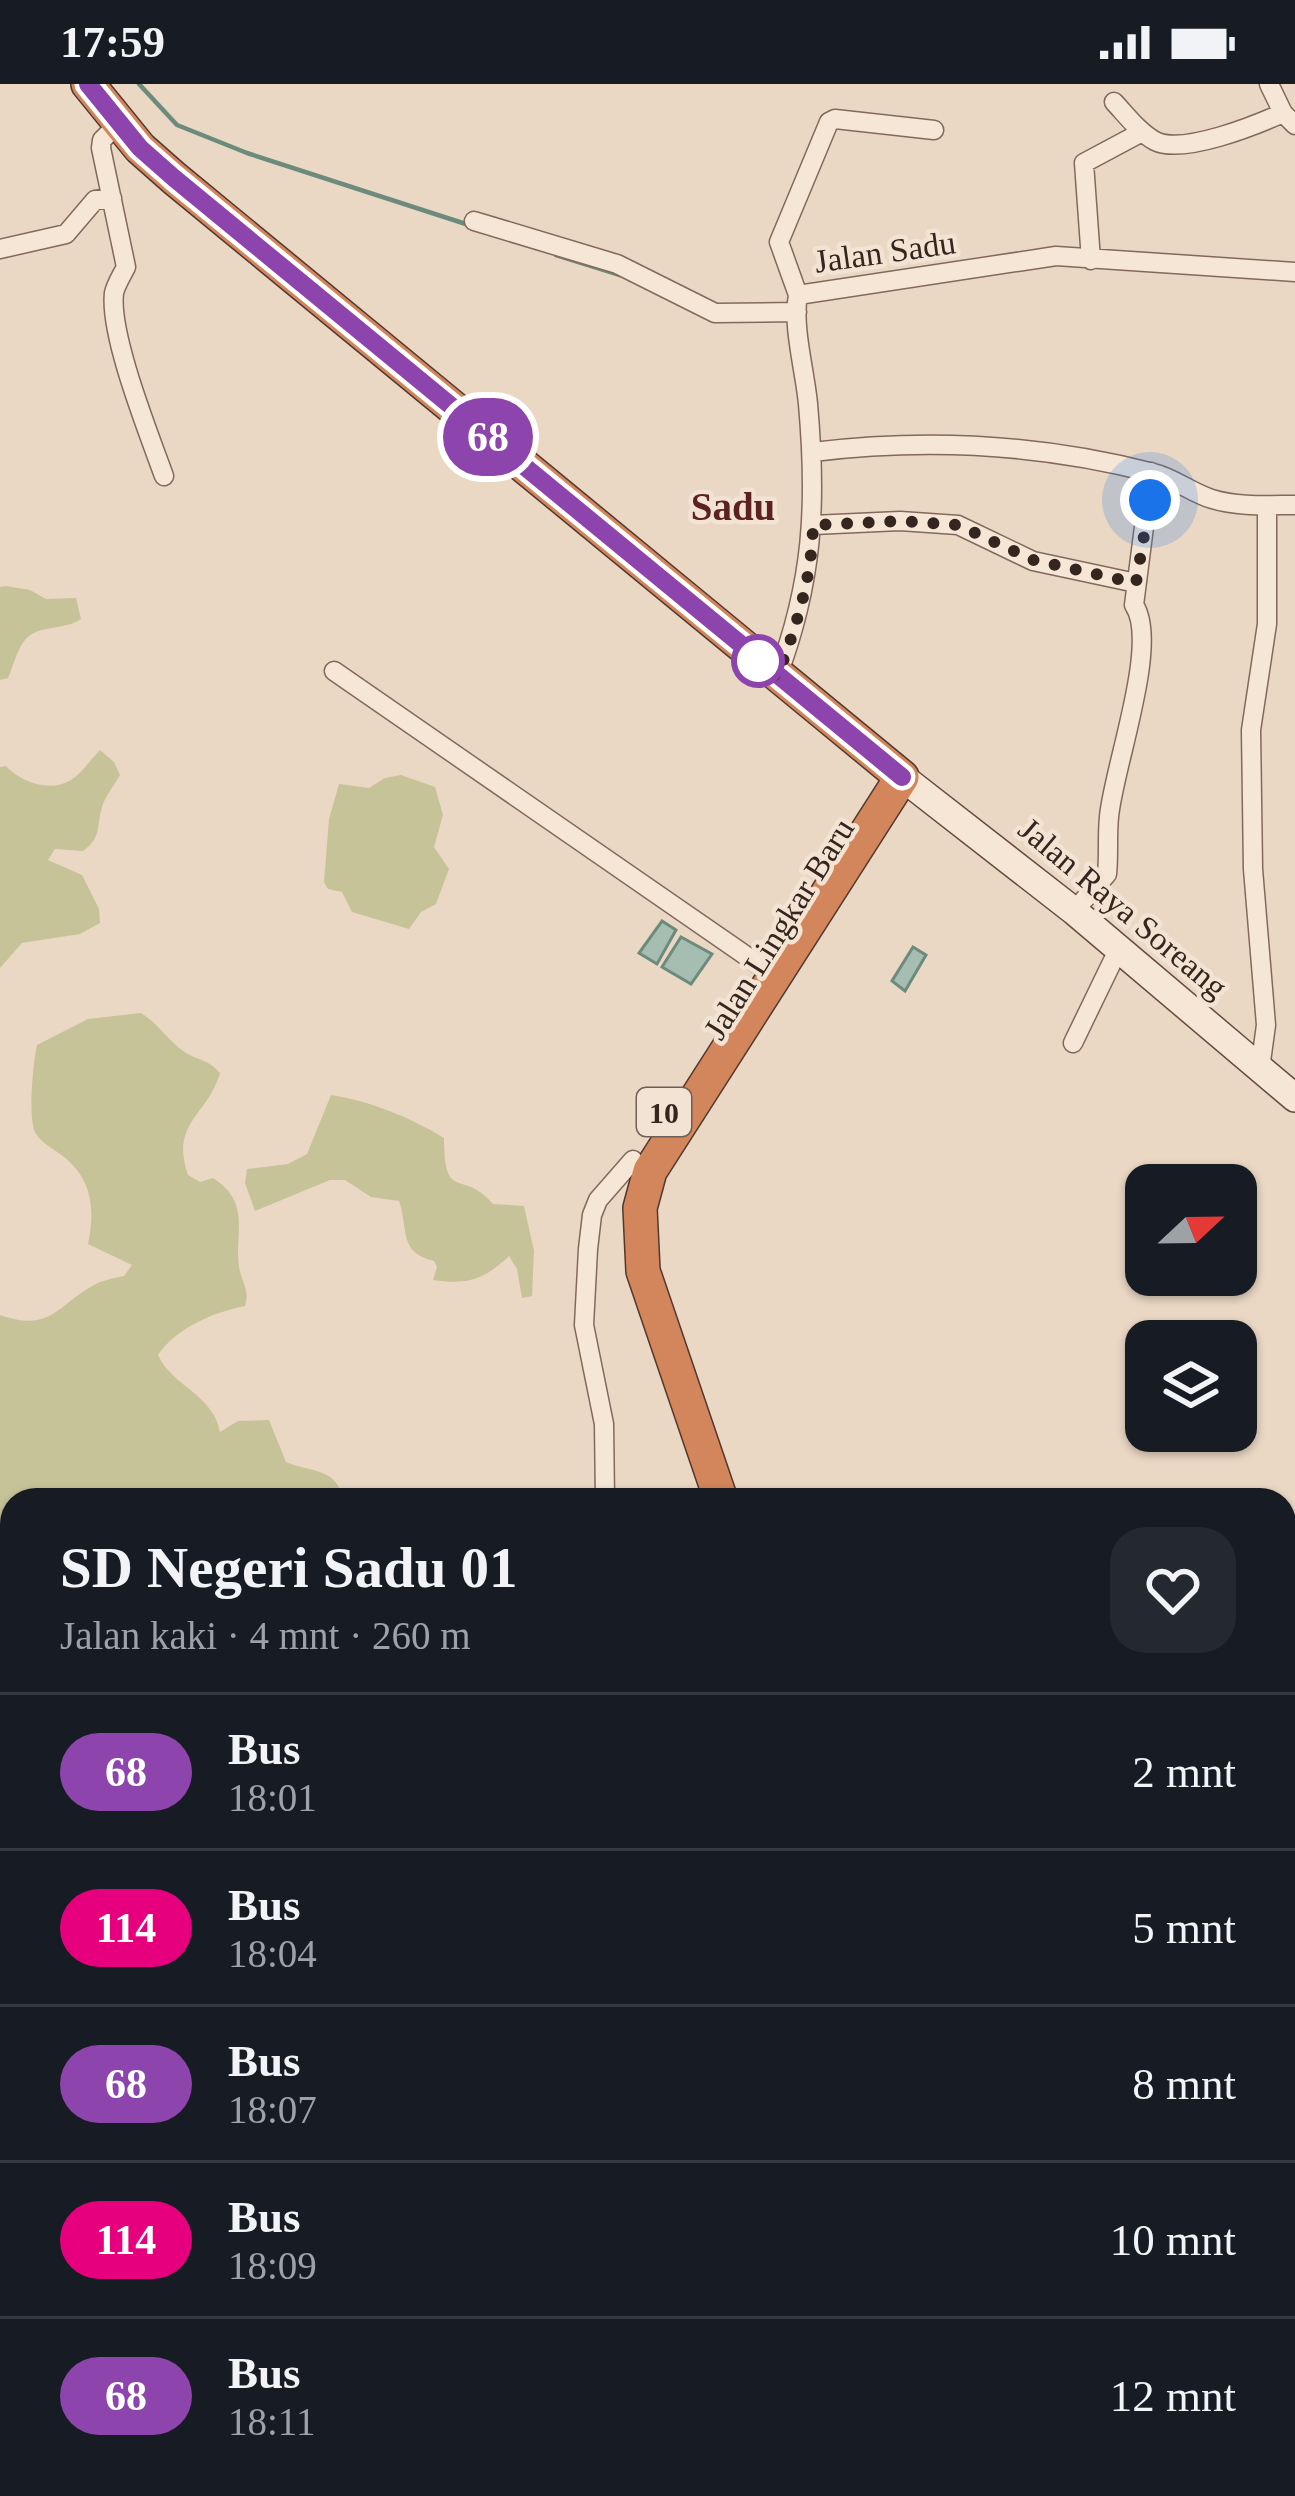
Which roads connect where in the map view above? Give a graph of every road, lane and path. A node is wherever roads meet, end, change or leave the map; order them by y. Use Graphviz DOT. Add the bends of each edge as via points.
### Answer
graph roads {
  1 [pos="88,84"];
  2 [pos="1269,84"];
  3 [pos="1114,102"];
  4 [pos="1289,119"];
  5 [pos="120,122"];
  6 [pos="934,130"];
  7 [pos="1142,132"];
  8 [pos="112,198"];
  9 [pos="474,221"];
  10 [pos="0,249"];
  11 [pos="1091,260"];
  12 [pos="1295,272"];
  13 [pos="798,303"];
  14 [pos="813,452"];
  15 [pos="1151,472"];
  16 [pos="164,476"];
  17 [pos="1295,505"];
  18 [pos="1267,507"];
  19 [pos="813,525"];
  20 [pos="1136,583"];
  21 [pos="334,671"];
  22 [pos="777,677"];
  23 [pos="893,770"];
  24 [pos="1074,911"];
  25 [pos="1118,950"];
  26 [pos="758,964"];
  27 [pos="1073,1043"];
  28 [pos="1260,1069"];
  29 [pos="1295,1098"];
  30 [pos="633,1160"];
  31 [pos="604,1488"];
  32 [pos="695,1488"];
  33 [pos="717,1488"];
  1 -- 5 [label="highway"];
  2 -- 4 [label="street"];
  3 -- 7 [label="street"];
  4 -- 7 [label="street" via="1173,144"];
  5 -- 8 [label="street" via="101,148"];
  5 -- 22 [label="highway" via="174,178"];
  6 -- 13 [label="street" via="829,122 779,242"];
  7 -- 11 [label="street" via="1084,163"];
  8 -- 10 [label="street" via="95,200 66,234"];
  8 -- 16 [label="street" via="126,267 114,289 126,368"];
  9 -- 13 [label="street" via="617,264 715,313"];
  11 -- 12 [label="street, Jalan Sadu"];
  11 -- 13 [label="street, Jalan Sadu" via="1056,256"];
  13 -- 14 [label="street, Jalan Sadu"];
  14 -- 15 [label="street" via="1010,446"];
  14 -- 19 [label="street, Jalan Sadu"];
  15 -- 18 [label="street" via="1213,500"];
  15 -- 20 [label="street"];
  17 -- 18 [label="street"];
  18 -- 28 [label="street" via="1268,624 1251,730 1252,869 1266,1025"];
  19 -- 20 [label="street" via="958,525 1033,560"];
  19 -- 22 [label="street, Jalan Sadu" via="797,624"];
  20 -- 24 [label="street" via="1142,636 1108,816 1107,874"];
  21 -- 26 [label="street"];
  22 -- 23 [label="highway"];
  23 -- 24 [label="main road, Jalan Raya Soreang"];
  23 -- 26 [label="highway, Jalan Lingkar Baru / 10"];
  23 -- 33 [label="highway, Jalan Lingkar Baru / 10" via="650,1172 640,1208 643,1271"];
  24 -- 25 [label="main road, Jalan Raya Soreang"];
  25 -- 27 [label="street"];
  25 -- 28 [label="main road, Jalan Raya Soreang"];
  26 -- 30 [label="highway, Jalan Lingkar Baru / 10"];
  28 -- 29 [label="main road, Jalan Raya Soreang"];
  30 -- 31 [label="street" via="598,1200 588,1249 584,1325 604,1424"];
  30 -- 32 [label="highway, Jalan Lingkar Baru / 10" via="619,1264"];
}
